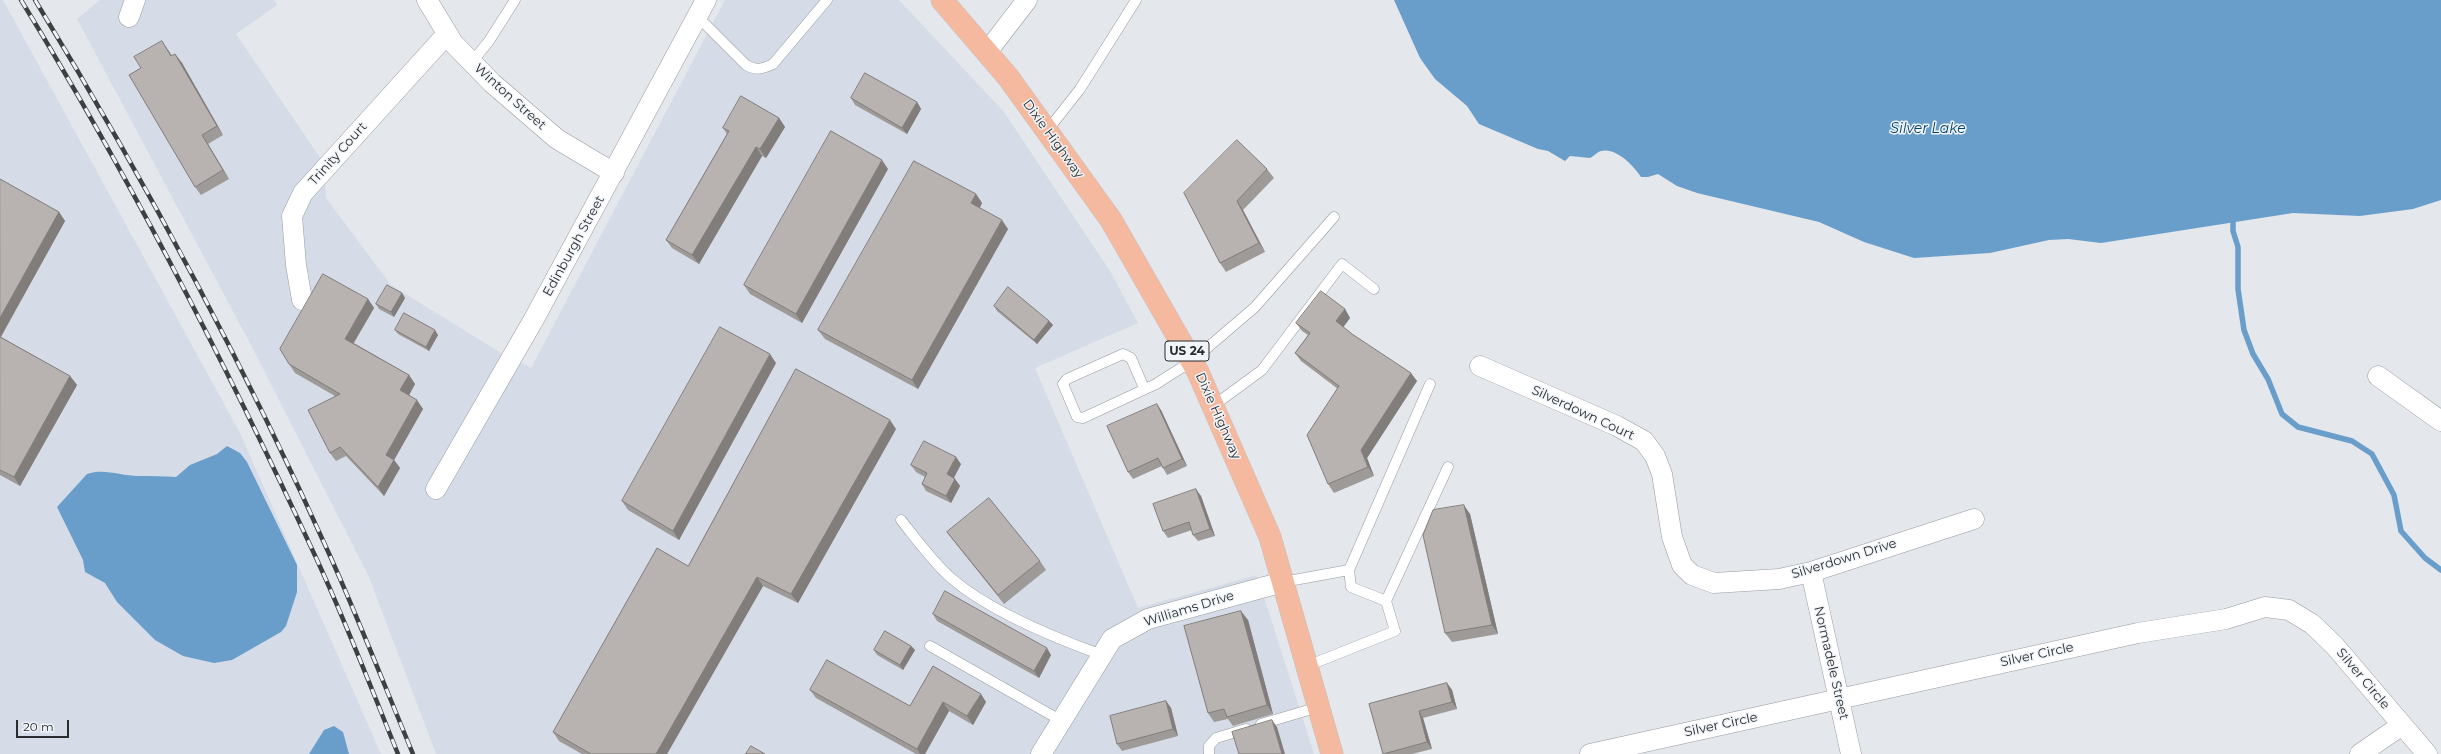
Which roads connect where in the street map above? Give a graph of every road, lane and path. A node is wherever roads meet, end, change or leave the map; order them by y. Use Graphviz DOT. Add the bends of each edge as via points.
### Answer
graph roads {
  1 [pos="427,0"];
  2 [pos="515,0"];
  3 [pos="827,0"];
  4 [pos="942,0"];
  5 [pos="1027,0"];
  6 [pos="1136,0"];
  7 [pos="701,8"];
  8 [pos="448,34"];
  9 [pos="987,52"];
  10 [pos="472,62"];
  11 [pos="1047,131"];
  12 [pos="614,173"];
  13 [pos="1334,216"];
  14 [pos="1374,290"];
  15 [pos="302,300"];
  16 [pos="1192,361"];
  17 [pos="1480,366"];
  18 [pos="2378,376"];
  19 [pos="1430,384"];
  20 [pos="1144,388"];
  21 [pos="1213,406"];
  22 [pos="2441,421"];
  23 [pos="1448,467"];
  24 [pos="436,489"];
  25 [pos="1974,519"];
  26 [pos="901,520"];
  27 [pos="1678,553"];
  28 [pos="1349,570"];
  29 [pos="1811,572"];
  30 [pos="1283,582"];
  31 [pos="1386,601"];
  32 [pos="930,646"];
  33 [pos="1102,655"];
  34 [pos="1307,666"];
  35 [pos="1838,699"];
  36 [pos="1319,708"];
  37 [pos="1060,720"];
  38 [pos="2402,725"];
  39 [pos="1041,754"];
  40 [pos="1209,754"];
  41 [pos="1332,754"];
  42 [pos="1590,754"];
  43 [pos="1851,754"];
  44 [pos="2360,754"];
  45 [pos="2427,754"];
  1 -- 8 [label="street, Winton Street"];
  2 -- 10 [label="lane" via="489,41"];
  3 -- 7 [label="lane" via="773,64 755,70 746,65"];
  4 -- 9 [label="main road, Dixie Highway / US 24"];
  5 -- 9 [label="street"];
  6 -- 11 [label="lane" via="1080,89"];
  7 -- 12 [label="street, Edinburgh Street"];
  8 -- 10 [label="street, Winton Street"];
  8 -- 15 [label="street, Trinity Court" via="303,193 292,216"];
  9 -- 11 [label="main road, Dixie Highway / US 24"];
  10 -- 12 [label="street, Winton Street" via="498,88 557,138"];
  11 -- 16 [label="main road, Dixie Highway / US 24" via="1111,220"];
  12 -- 24 [label="street, Edinburgh Street"];
  13 -- 16 [label="lane" via="1255,307"];
  14 -- 21 [label="lane" via="1342,264 1262,370"];
  16 -- 20 [label="lane" via="1156,384"];
  16 -- 21 [label="main road, Dixie Highway / US 24"];
  17 -- 27 [label="street, Silverdown Court" via="1617,426 1644,441 1655,456 1662,474 1672,537"];
  18 -- 22 [label="street"];
  19 -- 28 [label="lane"];
  20 -- 20 [label="lane" via="1083,418 1077,417 1074,412 1063,384 1067,379 1123,354 1131,358"];
  21 -- 30 [label="main road, Dixie Highway / US 24" via="1270,536"];
  23 -- 31 [label="lane"];
  25 -- 29 [label="street, Silverdown Drive"];
  26 -- 33 [label="lane" via="925,551 951,578 989,604 1072,644"];
  27 -- 29 [label="street, Silverdown Drive" via="1682,565 1692,575 1714,583 1778,579"];
  28 -- 30 [label="lane"];
  28 -- 31 [label="lane" via="1351,587"];
  29 -- 35 [label="street, Normadele Street"];
  30 -- 33 [label="street, Williams Drive" via="1148,619 1112,639"];
  30 -- 34 [label="main road, Dixie Highway / US 24"];
  31 -- 34 [label="lane" via="1395,631"];
  32 -- 37 [label="lane"];
  33 -- 37 [label="street, Williams Drive"];
  34 -- 36 [label="main road, Dixie Highway / US 24"];
  35 -- 38 [label="street, Silver Circle" via="2138,633 2226,619 2265,607 2289,610 2312,624 2353,666"];
  35 -- 42 [label="street, Silver Circle"];
  35 -- 43 [label="street, Normadele Street"];
  36 -- 40 [label="lane" via="1216,738 1209,746"];
  36 -- 41 [label="main road, Dixie Highway / US 24"];
  37 -- 39 [label="street, Williams Drive"];
  38 -- 44 [label="street"];
  38 -- 45 [label="street, Silver Circle"];
}
